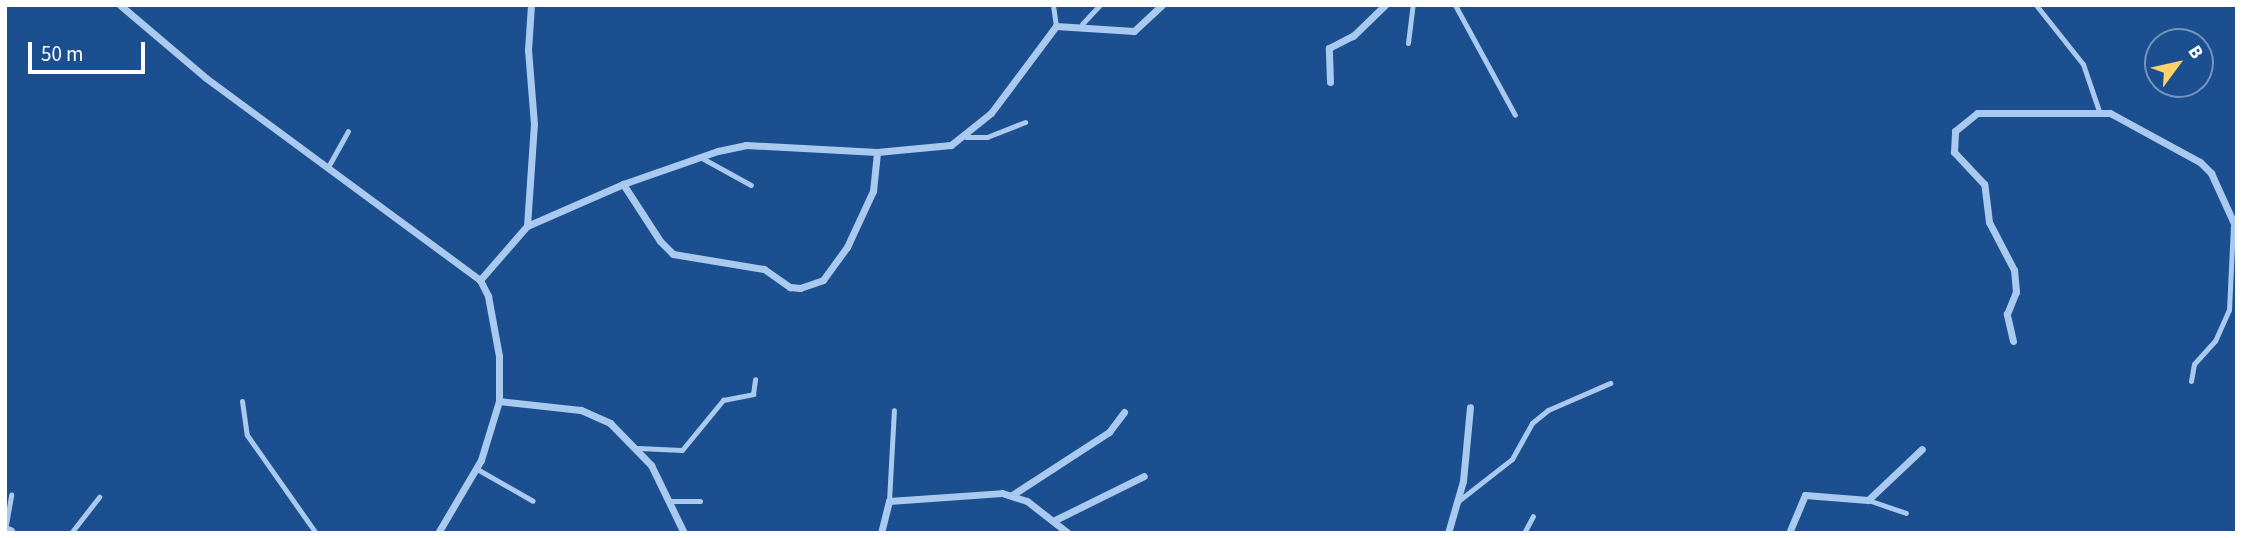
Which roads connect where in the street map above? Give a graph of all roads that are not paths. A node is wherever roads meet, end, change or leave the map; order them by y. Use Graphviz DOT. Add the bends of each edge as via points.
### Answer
graph roads {
  1 [pos="120,5"];
  2 [pos="531,5"];
  3 [pos="1053,5"];
  4 [pos="1100,5"];
  5 [pos="1162,5"];
  6 [pos="1385,5"];
  7 [pos="1413,5"];
  8 [pos="1455,5"];
  9 [pos="2036,5"];
  10 [pos="1082,24"];
  11 [pos="1056,26"];
  12 [pos="1408,43"];
  13 [pos="1330,82"];
  14 [pos="2099,111"];
  15 [pos="1515,115"];
  16 [pos="1025,122"];
  17 [pos="348,131"];
  18 [pos="966,137"];
  19 [pos="877,152"];
  20 [pos="700,157"];
  21 [pos="328,167"];
  22 [pos="623,184"];
  23 [pos="751,185"];
  24 [pos="527,226"];
  25 [pos="2235,228"];
  26 [pos="480,280"];
  27 [pos="2013,341"];
  28 [pos="755,379"];
  29 [pos="2191,381"];
  30 [pos="1610,383"];
  31 [pos="242,401"];
  32 [pos="499,401"];
  33 [pos="1470,407"];
  34 [pos="894,410"];
  35 [pos="1124,412"];
  36 [pos="638,448"];
  37 [pos="1922,449"];
  38 [pos="477,469"];
  39 [pos="1144,476"];
  40 [pos="11,495"];
  41 [pos="1012,495"];
  42 [pos="99,497"];
  43 [pos="1868,500"];
  44 [pos="533,501"];
  45 [pos="670,501"];
  46 [pos="889,501"];
  47 [pos="700,502"];
  48 [pos="1455,503"];
  49 [pos="1906,513"];
  50 [pos="1532,516"];
  51 [pos="1055,520"];
  52 [pos="7,531"];
  53 [pos="71,533"];
  54 [pos="316,533"];
  55 [pos="438,533"];
  56 [pos="684,533"];
  57 [pos="881,533"];
  58 [pos="1068,533"];
  59 [pos="1448,533"];
  60 [pos="1524,533"];
  61 [pos="1789,533"];
  1 -- 21 [label="street" via="206,78"];
  2 -- 24 [label="street" via="528,50 534,124"];
  3 -- 11 [label="lane"];
  4 -- 10 [label="lane"];
  5 -- 10 [label="street" via="1134,31"];
  6 -- 13 [label="street" via="1353,36 1329,48"];
  7 -- 12 [label="lane"];
  8 -- 15 [label="lane"];
  9 -- 14 [label="lane" via="2083,64"];
  10 -- 11 [label="street"];
  11 -- 18 [label="street" via="991,113"];
  14 -- 25 [label="street" via="2175,145 2200,162 2211,173"];
  14 -- 27 [label="street" via="1977,113 1955,131 1954,152 1984,184 1989,222 2014,270 2016,292 2007,314"];
  16 -- 18 [label="lane" via="987,137"];
  17 -- 21 [label="lane"];
  18 -- 19 [label="street" via="935,149"];
  19 -- 20 [label="street" via="746,145"];
  19 -- 22 [label="street" via="873,191 847,247 823,280 800,288 790,287 764,269 673,254 660,242"];
  20 -- 22 [label="street"];
  20 -- 23 [label="lane"];
  21 -- 26 [label="street"];
  22 -- 24 [label="street"];
  24 -- 26 [label="street"];
  25 -- 29 [label="lane" via="2229,310 2215,341 2194,364"];
  26 -- 32 [label="street" via="488,296 499,356"];
  28 -- 36 [label="lane" via="753,394 723,400 682,450"];
  30 -- 48 [label="lane" via="1548,410 1532,424 1501,471"];
  31 -- 54 [label="lane" via="247,435"];
  32 -- 36 [label="street" via="592,413"];
  32 -- 38 [label="street"];
  33 -- 48 [label="street" via="1463,481"];
  34 -- 46 [label="lane"];
  35 -- 41 [label="street" via="1109,432"];
  36 -- 45 [label="street"];
  37 -- 43 [label="street"];
  38 -- 44 [label="lane"];
  38 -- 55 [label="street"];
  39 -- 51 [label="street"];
  40 -- 52 [label="lane"];
  41 -- 46 [label="street"];
  41 -- 51 [label="street"];
  42 -- 53 [label="lane"];
  43 -- 49 [label="lane"];
  43 -- 61 [label="street" via="1805,495"];
  45 -- 47 [label="lane"];
  45 -- 56 [label="street"];
  46 -- 57 [label="street"];
  48 -- 59 [label="street"];
  50 -- 60 [label="lane"];
  51 -- 58 [label="street"];
}
